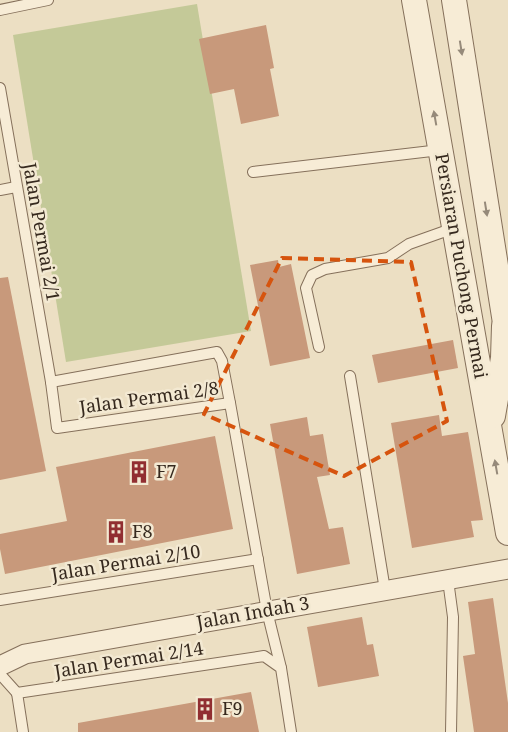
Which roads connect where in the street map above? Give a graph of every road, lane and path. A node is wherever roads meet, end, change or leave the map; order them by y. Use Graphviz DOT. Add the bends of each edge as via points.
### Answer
graph roads {
  1 [pos="48,0"];
  2 [pos="414,0"];
  3 [pos="454,0"];
  4 [pos="0,10"];
  5 [pos="0,88"];
  6 [pos="440,150"];
  7 [pos="253,172"];
  8 [pos="16,187"];
  9 [pos="0,190"];
  10 [pos="454,228"];
  11 [pos="459,258"];
  12 [pos="507,329"];
  13 [pos="320,347"];
  14 [pos="350,376"];
  15 [pos="51,382"];
  16 [pos="230,402"];
  17 [pos="490,430"];
  18 [pos="508,533"];
  19 [pos="258,559"];
  20 [pos="508,569"];
  21 [pos="448,580"];
  22 [pos="385,590"];
  23 [pos="0,600"];
  24 [pos="267,611"];
  25 [pos="0,666"];
  26 [pos="281,668"];
  27 [pos="0,674"];
  28 [pos="17,693"];
  29 [pos="22,732"];
  30 [pos="291,732"];
  31 [pos="451,732"];
  1 -- 4 [label="lane"];
  6 -- 2 [label="street, Persiaran Puchong Permai, one-way"];
  3 -- 12 [label="street, Persiaran Puchong Permai, one-way"];
  5 -- 8 [label="lane, Jalan Permai 2/1"];
  6 -- 7 [label="lane"];
  6 -- 10 [label="street, Persiaran Puchong Permai"];
  8 -- 9 [label="lane"];
  8 -- 15 [label="lane, Jalan Permai 2/1"];
  10 -- 11 [label="street, Persiaran Puchong Permai"];
  10 -- 13 [label="lane" via="409,244 388,258 325,269 312,275 306,288"];
  11 -- 12 [label="street" via="488,307"];
  11 -- 17 [label="street, Persiaran Puchong Permai"];
  12 -- 17 [label="street, Persiaran Puchong Permai"];
  14 -- 22 [label="lane"];
  15 -- 16 [label="lane" via="216,352 222,361"];
  15 -- 16 [label="lane, Jalan Permai 2/8" via="57,428"];
  16 -- 19 [label="lane, Jalan Permai 2/8"];
  18 -- 17 [label="street, Persiaran Puchong Permai, one-way"];
  19 -- 23 [label="lane, Jalan Permai 2/10"];
  19 -- 24 [label="lane, Jalan Permai 2/8"];
  20 -- 21 [label="street, Jalan Indah 3"];
  21 -- 22 [label="street, Jalan Indah 3"];
  21 -- 31 [label="lane" via="453,617"];
  22 -- 24 [label="street, Jalan Indah 3"];
  24 -- 25 [label="street, Jalan Indah 3" via="25,654"];
  24 -- 26 [label="lane"];
  26 -- 28 [label="lane, Jalan Permai 2/14" via="264,656"];
  26 -- 30 [label="lane"];
  27 -- 28 [label="lane"];
  28 -- 29 [label="lane"];
}
